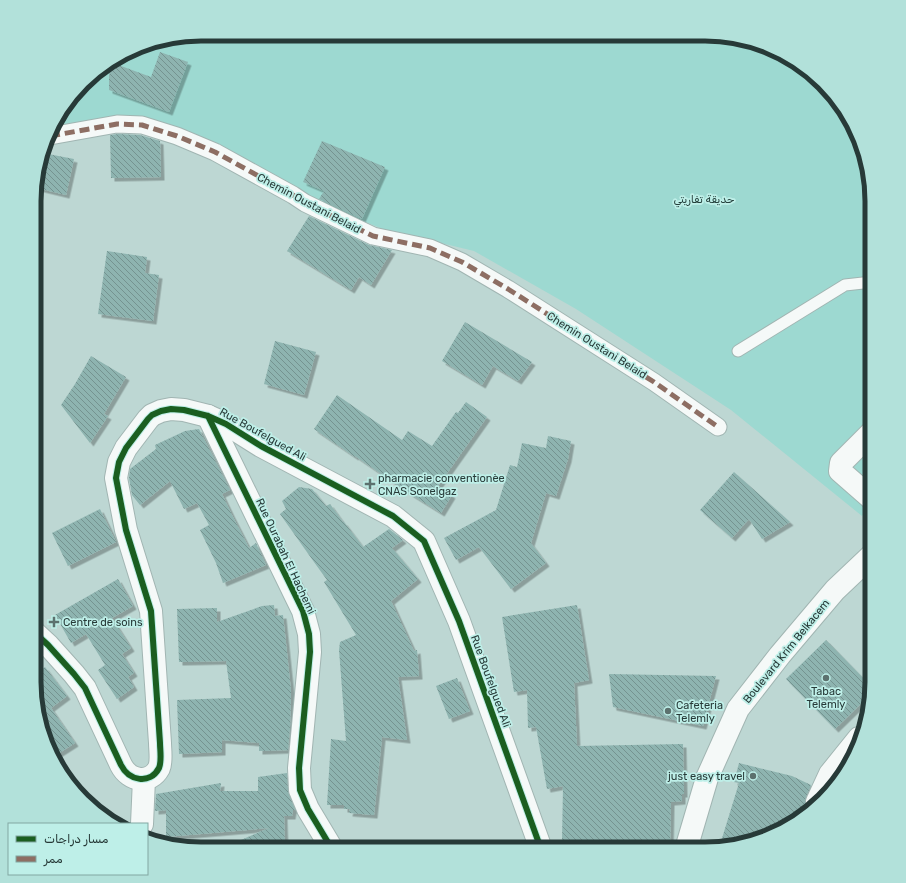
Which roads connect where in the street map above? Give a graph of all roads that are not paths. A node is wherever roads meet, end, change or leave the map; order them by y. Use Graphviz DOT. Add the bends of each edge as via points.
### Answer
graph roads {
  1 [pos="55,135"];
  2 [pos="865,283"];
  3 [pos="738,351"];
  4 [pos="208,416"];
  5 [pos="718,427"];
  6 [pos="865,439"];
  7 [pos="865,493"];
  8 [pos="865,563"];
  9 [pos="41,638"];
  10 [pos="850,749"];
  11 [pos="144,779"];
  12 [pos="822,791"];
  13 [pos="142,823"];
  14 [pos="328,842"];
  15 [pos="538,842"];
  16 [pos="688,842"];
  1 -- 5 [label="street, Chemin Oustani Belaid" via="117,124 142,125 215,152 305,203 373,236 430,248 462,262 654,382"];
  2 -- 3 [label="lane" via="845,285"];
  4 -- 11 [label="street, Rue Boufelgued Ali" via="171,409 152,415 126,448 119,462 116,478 126,530 151,611 160,764 156,772"];
  4 -- 14 [label="street, Rue Ourabah El Hachemi" via="303,611 309,634 310,652 299,768 300,790"];
  4 -- 15 [label="street, Rue Boufelgued Ali" via="393,516 424,541 459,621"];
  6 -- 7 [label="street" via="841,463 840,471"];
  8 -- 16 [label="street, Boulevard Krim Belkacem" via="835,590 738,709 707,778"];
  9 -- 11 [label="street" via="85,688 126,773 134,778"];
  10 -- 12 [label="street" via="830,774"];
  11 -- 13 [label="street"];
}
